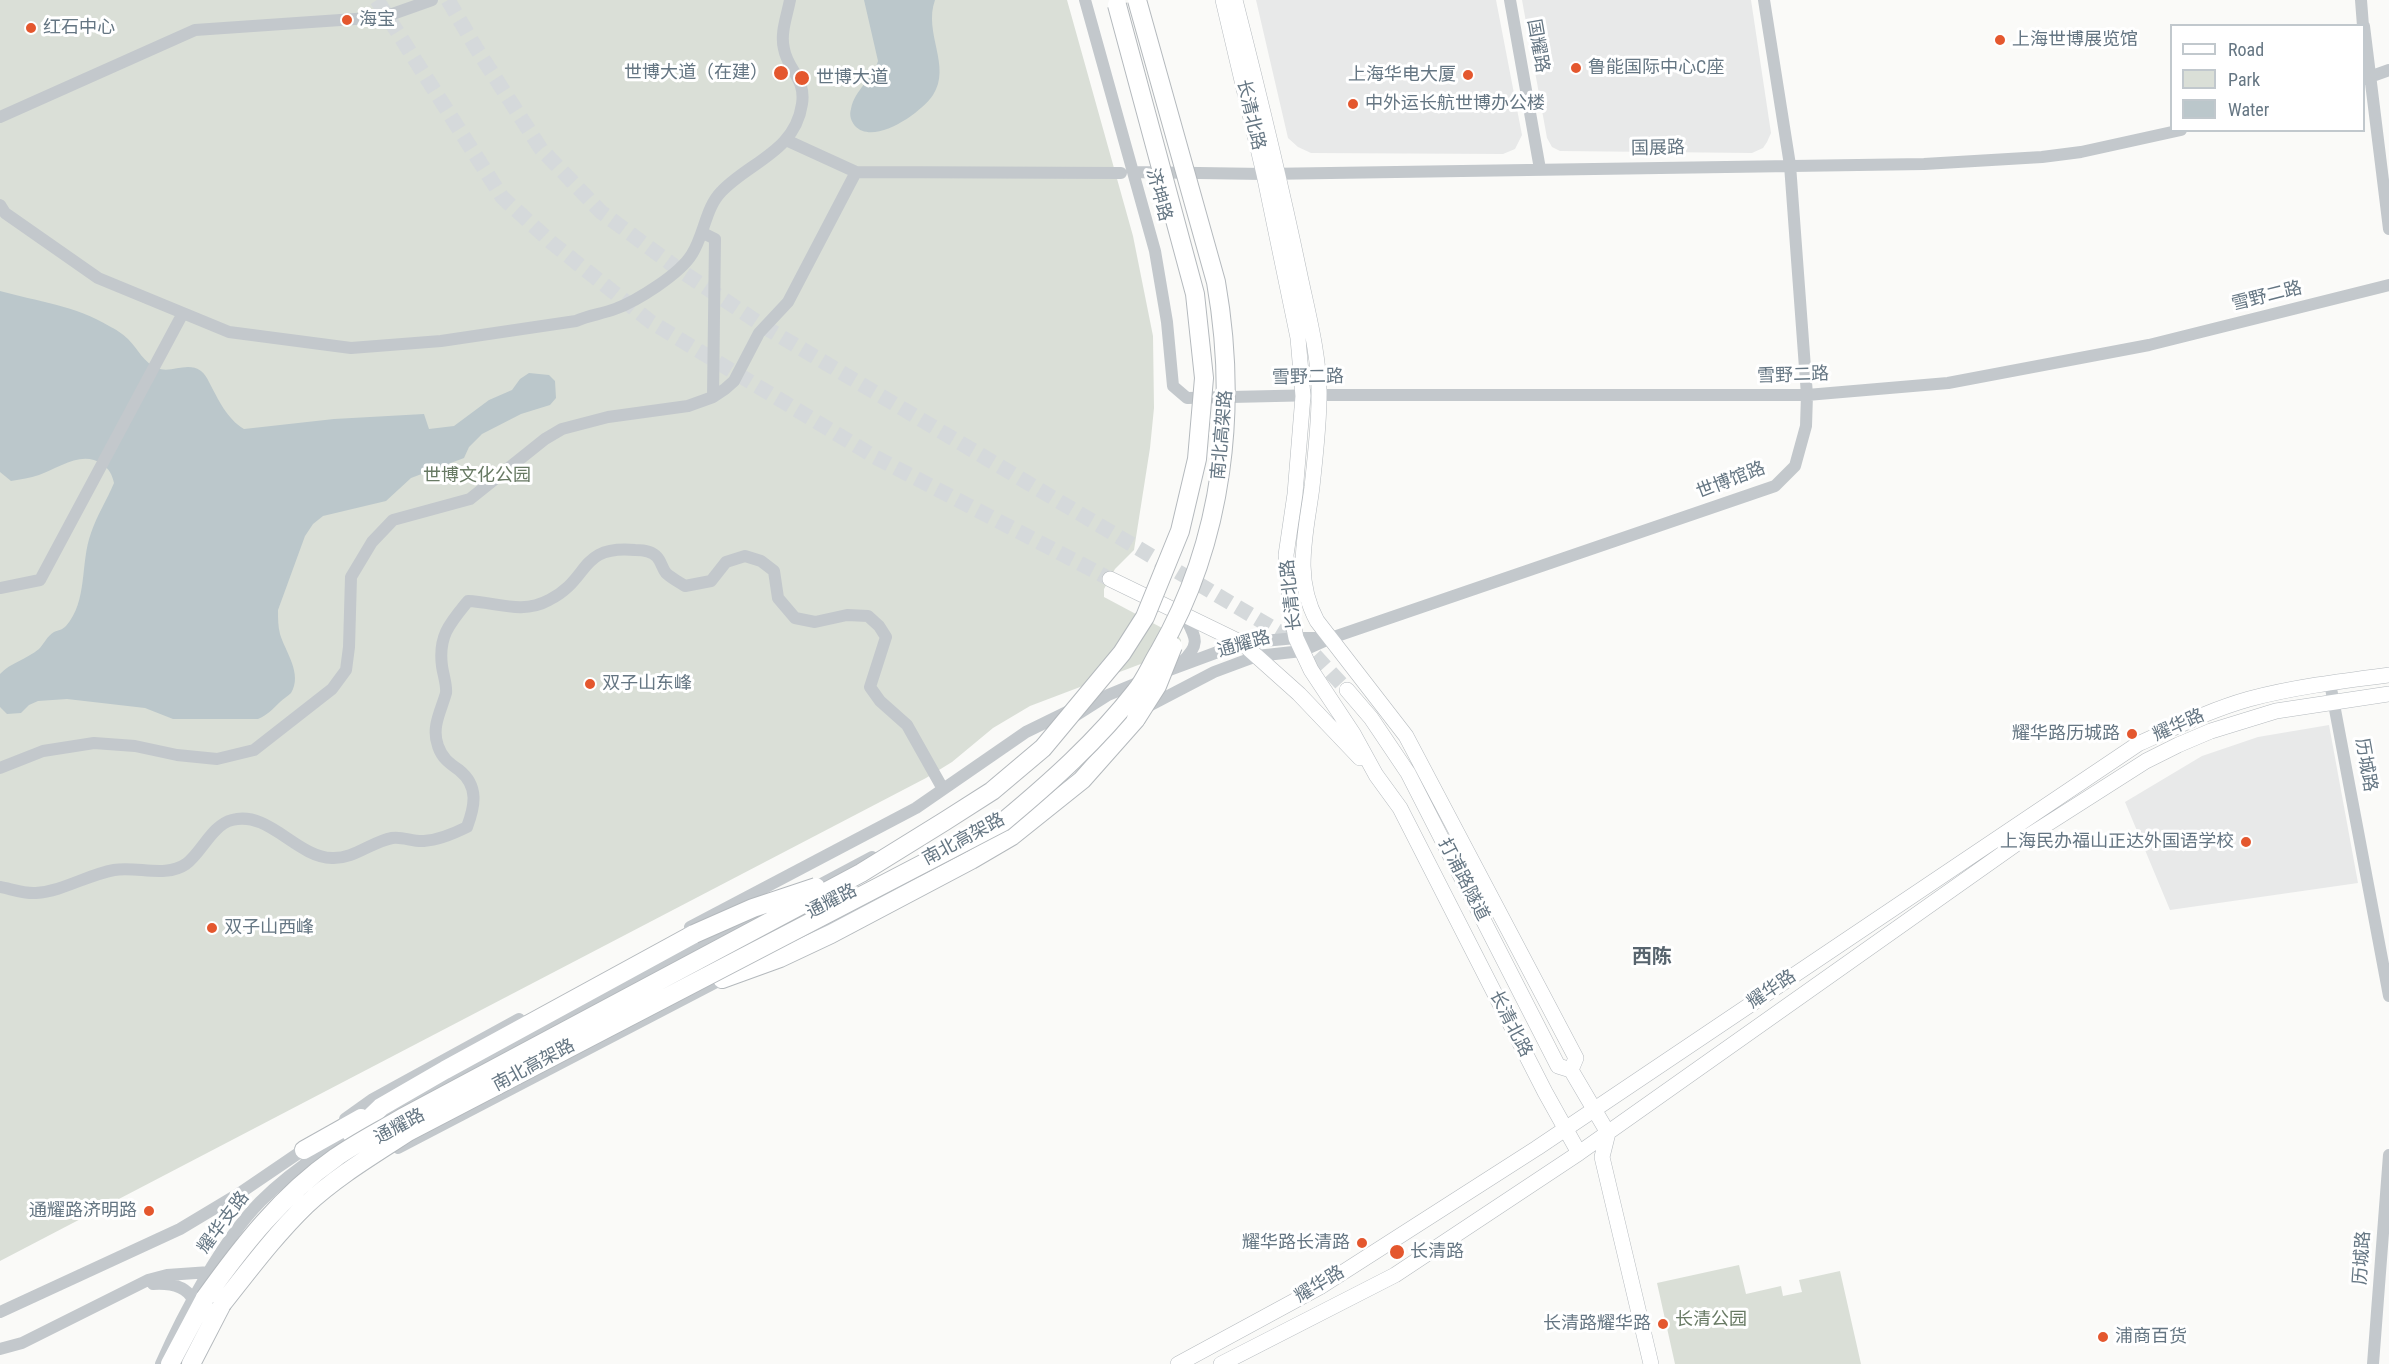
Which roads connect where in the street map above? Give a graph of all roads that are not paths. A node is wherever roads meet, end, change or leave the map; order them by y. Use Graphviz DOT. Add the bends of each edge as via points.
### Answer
graph roads {
  1 [pos="432,0"];
  2 [pos="790,0"];
  3 [pos="1085,0"];
  4 [pos="1116,0"];
  5 [pos="1137,0"];
  6 [pos="1223,0"];
  7 [pos="1235,0"];
  8 [pos="1510,0"];
  9 [pos="1764,0"];
  10 [pos="2361,0"];
  11 [pos="2363,24"];
  12 [pos="2365,61"];
  13 [pos="2389,70"];
  14 [pos="2366,78"];
  15 [pos="0,117"];
  16 [pos="2172,132"];
  17 [pos="786,140"];
  18 [pos="1790,165"];
  19 [pos="1540,169"];
  20 [pos="856,172"];
  21 [pos="1127,173"];
  22 [pos="1271,174"];
  23 [pos="0,205"];
  24 [pos="2389,229"];
  25 [pos="703,233"];
  26 [pos="2389,285"];
  27 [pos="183,313"];
  28 [pos="1319,395"];
  29 [pos="1807,395"];
  30 [pos="1303,396"];
  31 [pos="713,397"];
  32 [pos="1187,398"];
  33 [pos="1110,579"];
  34 [pos="0,588"];
  35 [pos="1187,593"];
  36 [pos="1185,617"];
  37 [pos="1331,639"];
  38 [pos="1242,643"];
  39 [pos="1299,644"];
  40 [pos="1257,656"];
  41 [pos="1178,666"];
  42 [pos="2389,675"];
  43 [pos="2330,683"];
  44 [pos="1347,690"];
  45 [pos="2389,694"];
  46 [pos="1108,695"];
  47 [pos="2335,702"];
  48 [pos="0,768"];
  49 [pos="1376,775"];
  50 [pos="943,789"];
  51 [pos="861,873"];
  52 [pos="0,887"];
  53 [pos="722,979"];
  54 [pos="2389,996"];
  55 [pos="1572,1070"];
  56 [pos="381,1107"];
  57 [pos="1594,1110"];
  58 [pos="1566,1129"];
  59 [pos="1608,1133"];
  60 [pos="352,1135"];
  61 [pos="304,1149"];
  62 [pos="1579,1153"];
  63 [pos="2389,1155"];
  64 [pos="1602,1156"];
  65 [pos="210,1272"];
  66 [pos="132,1289"];
  67 [pos="194,1300"];
  68 [pos="0,1312"];
  69 [pos="0,1348"];
  70 [pos="161,1364"];
  71 [pos="170,1364"];
  72 [pos="191,1364"];
  73 [pos="198,1364"];
  74 [pos="1178,1364"];
  75 [pos="1221,1364"];
  76 [pos="1651,1364"];
  77 [pos="2373,1364"];
  1 -- 15 [label="street" via="384,17 195,30"];
  2 -- 17 [label="street" via="783,46 801,82 802,105"];
  3 -- 21 [label="street, 济坤路"];
  4 -- 51 [label="highway, 南北高架路, bridge" via="1195,294 1204,378 1197,459 1180,531 1145,617 1122,653 1043,748 992,791"];
  5 -- 35 [label="highway, 南北高架路, bridge" via="1216,282 1224,328 1227,392 1219,487 1208,534"];
  6 -- 22 [label="main road, 长清北路"];
  7 -- 22 [label="main road, 长清北路"];
  8 -- 19 [label="street, 国耀路"];
  9 -- 18 [label="street, 世博馆路"];
  10 -- 11 [label="street"];
  12 -- 14 [label="street"];
  13 -- 14 [label="street"];
  14 -- 24 [label="street"];
  16 -- 18 [label="street, 国展路" via="2043,157 1918,165"];
  17 -- 20 [label="street"];
  17 -- 25 [label="street" via="719,193"];
  18 -- 19 [label="street, 国展路"];
  18 -- 29 [label="street, 世博馆路"];
  19 -- 22 [label="street, 国展路"];
  20 -- 21 [label="street, 国展路"];
  20 -- 31 [label="street" via="788,303 759,333 734,381"];
  21 -- 22 [label="street, 国展路"];
  21 -- 32 [label="street, 济坤路" via="1162,286 1173,386"];
  22 -- 28 [label="main road, 长清北路" via="1312,336"];
  22 -- 30 [label="main road, 长清北路" via="1298,338"];
  23 -- 27 [label="street" via="5,213 98,278"];
  25 -- 27 [label="street" via="691,257 645,294 615,309 566,323 441,341 351,348 229,332"];
  25 -- 31 [label="street" via="715,238"];
  26 -- 29 [label="street, 雪野二路" via="2105,354 1948,383"];
  27 -- 34 [label="street" via="40,580"];
  28 -- 29 [label="street, 雪野二路"];
  28 -- 30 [label="street, 雪野二路"];
  28 -- 37 [label="main road, 长清北路" via="1302,552 1308,605"];
  29 -- 37 [label="street, 世博馆路" via="1806,426 1796,466 1775,486"];
  30 -- 32 [label="street, 雪野二路"];
  30 -- 39 [label="main road, 长清北路" via="1286,555 1291,613"];
  31 -- 48 [label="street" via="688,406 608,417 562,429 545,438 470,499 393,520 372,542 351,577 346,670 332,689 254,750 217,759 94,743 43,751"];
  33 -- 36 [label="main road"];
  35 -- 53 [label="highway, bridge" via="1175,640 1157,686 1136,719 1082,780 1012,836 971,861 831,934"];
  35 -- 72 [label="highway, 南北高架路, bridge" via="1170,633 1137,690 1064,771 1003,822 408,1132 346,1172 273,1239 222,1304"];
  36 -- 38 [label="main road"];
  36 -- 41 [label="street" via="1196,637 1193,652"];
  37 -- 39 [label="street, 通耀路"];
  37 -- 55 [label="main road, 长清北路" via="1406,736 1576,1058"];
  38 -- 39 [label="street, 通耀路"];
  38 -- 40 [label="main road"];
  38 -- 41 [label="street, 通耀路"];
  39 -- 40 [label="street, 通耀路"];
  39 -- 49 [label="main road, 长清北路"];
  40 -- 49 [label="main road"];
  40 -- 53 [label="street, 通耀路" via="1174,691 1123,720 1072,754 924,872"];
  41 -- 46 [label="street, 通耀路"];
  42 -- 43 [label="main road, 耀华路"];
  43 -- 47 [label="street, 历城路"];
  43 -- 57 [label="main road, 耀华路" via="2247,700 2138,744"];
  44 -- 55 [label="main road, 打浦路隧道" via="1408,773 1558,1066"];
  45 -- 47 [label="main road, 耀华路"];
  46 -- 50 [label="street" via="1026,732"];
  46 -- 60 [label="street, 通耀路" via="962,804 910,837 449,1079"];
  47 -- 54 [label="street, 历城路"];
  47 -- 59 [label="main road, 耀华路" via="2276,711 2178,745 2146,761 2019,842"];
  49 -- 58 [label="main road, 长清北路" via="1405,817"];
  50 -- 52 [label="street" via="908,725 870,687 886,637 868,616 847,615 815,622 795,618 778,598 774,571 753,558 744,556 726,562 711,581 685,586 665,572 657,556 644,550 615,548 595,555 570,587 548,601 519,609 468,600 445,631 440,649 446,691 435,729 444,758 465,775 475,794 467,827 449,836 423,841 393,837 352,855 332,858 316,854 250,819 231,820 186,864 150,871 117,870 34,894"];
  50 -- 61 [label="street" via="916,808 373,1099"];
  51 -- 56 [label="highway, bridge" via="753,908 694,934"];
  51 -- 71 [label="highway, 南北高架路, bridge" via="336,1157 261,1224 232,1260 205,1298"];
  53 -- 73 [label="street, 通耀路" via="385,1154 346,1181 273,1247 241,1288"];
  55 -- 57 [label="main road, 长清北路"];
  56 -- 60 [label="highway"];
  56 -- 61 [label="highway"];
  57 -- 58 [label="main road, 耀华路"];
  57 -- 59 [label="main road"];
  58 -- 62 [label="main road"];
  58 -- 74 [label="main road, 耀华路" via="1320,1287"];
  59 -- 62 [label="main road, 耀华路"];
  59 -- 64 [label="main road"];
  60 -- 65 [label="street, 耀华支路" via="305,1163 260,1203"];
  61 -- 68 [label="street" via="180,1229"];
  62 -- 64 [label="main road"];
  62 -- 75 [label="main road, 耀华路" via="1395,1275"];
  63 -- 77 [label="street, 历城路"];
  64 -- 76 [label="main road"];
  65 -- 66 [label="street" via="167,1275"];
  65 -- 67 [label="street, 耀华支路"];
  66 -- 67 [label="street" via="168,1283 190,1292"];
  66 -- 69 [label="street" via="21,1343"];
  67 -- 70 [label="street, 耀华支路"];
}
